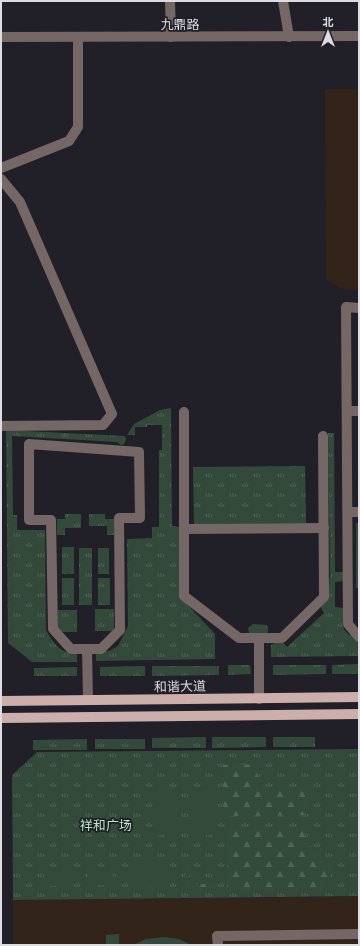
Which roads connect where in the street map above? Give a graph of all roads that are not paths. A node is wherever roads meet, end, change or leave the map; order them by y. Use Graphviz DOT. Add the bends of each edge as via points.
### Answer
graph roads {
  1 [pos="170,1"];
  2 [pos="283,1"];
  3 [pos="359,36"];
  4 [pos="1,37"];
  5 [pos="78,37"];
  6 [pos="171,37"];
  7 [pos="289,37"];
  8 [pos="1,168"];
  9 [pos="1,179"];
  10 [pos="359,308"];
  11 [pos="347,411"];
  12 [pos="359,411"];
  13 [pos="184,412"];
  14 [pos="1,426"];
  15 [pos="323,436"];
  16 [pos="348,512"];
  17 [pos="359,512"];
  18 [pos="184,528"];
  19 [pos="324,528"];
  20 [pos="359,637"];
  21 [pos="259,638"];
  22 [pos="87,649"];
  23 [pos="359,697"];
  24 [pos="260,698"];
  25 [pos="88,700"];
  26 [pos="1,702"];
  27 [pos="359,714"];
  28 [pos="1,718"];
  29 [pos="359,934"];
  30 [pos="218,945"];
  1 -- 6 [label="street"];
  2 -- 7 [label="street"];
  3 -- 7 [label="street, 九鼎路"];
  4 -- 5 [label="street, 九鼎路"];
  5 -- 6 [label="street, 九鼎路"];
  5 -- 8 [label="street" via="78,126 69,141"];
  6 -- 7 [label="street, 九鼎路"];
  9 -- 14 [label="street" via="20,202 112,414 104,425"];
  10 -- 11 [label="street" via="346,307"];
  11 -- 12 [label="street"];
  11 -- 16 [label="street"];
  13 -- 18 [label="street"];
  15 -- 19 [label="street"];
  16 -- 17 [label="street"];
  16 -- 20 [label="street" via="348,624"];
  18 -- 19 [label="street"];
  18 -- 21 [label="street" via="184,596 239,638"];
  19 -- 21 [label="street" via="324,597 282,638"];
  21 -- 24 [label="street"];
  22 -- 22 [label="street" via="101,649 120,630 119,518 140,518 139,452 29,444 29,520 51,520 53,629 71,649"];
  22 -- 25 [label="street"];
  23 -- 24 [label="main road, 和谐大道"];
  24 -- 25 [label="main road, 和谐大道"];
  25 -- 26 [label="main road, 和谐大道"];
  27 -- 28 [label="main road"];
  29 -- 30 [label="street" via="218,936"];
}
